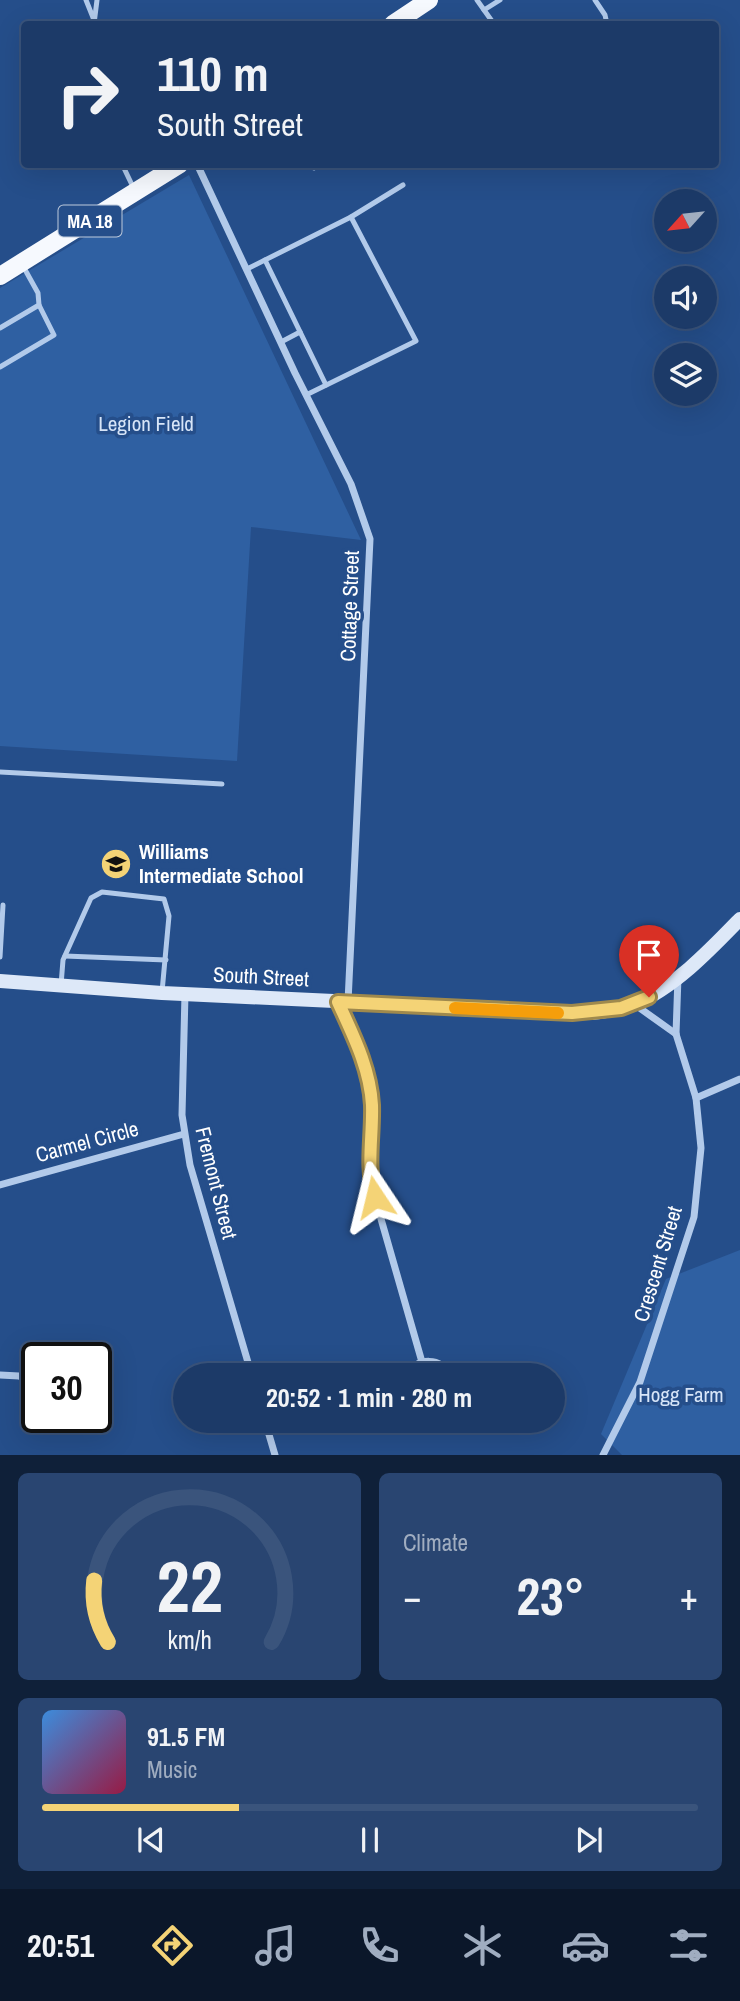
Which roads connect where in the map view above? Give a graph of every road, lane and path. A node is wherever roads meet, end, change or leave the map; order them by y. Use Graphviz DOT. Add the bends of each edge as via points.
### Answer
graph roads {
  1 [pos="86,0"];
  2 [pos="97,0"];
  3 [pos="429,0"];
  4 [pos="477,0"];
  5 [pos="500,0"];
  6 [pos="595,0"];
  7 [pos="484,10"];
  8 [pos="93,21"];
  9 [pos="94,21"];
  10 [pos="398,21"];
  11 [pos="492,21"];
  12 [pos="606,21"];
  13 [pos="124,168"];
  14 [pos="174,168"];
  15 [pos="199,168"];
  16 [pos="403,185"];
  17 [pos="135,192"];
  18 [pos="351,217"];
  19 [pos="265,260"];
  20 [pos="21,263"];
  21 [pos="247,269"];
  22 [pos="0,276"];
  23 [pos="38,305"];
  24 [pos="0,328"];
  25 [pos="300,332"];
  26 [pos="281,342"];
  27 [pos="0,367"];
  28 [pos="326,385"];
  29 [pos="306,395"];
  30 [pos="0,772"];
  31 [pos="222,784"];
  32 [pos="3,905"];
  33 [pos="740,919"];
  34 [pos="65,956"];
  35 [pos="0,957"];
  36 [pos="166,960"];
  37 [pos="678,977"];
  38 [pos="0,981"];
  39 [pos="61,985"];
  40 [pos="162,993"];
  41 [pos="185,994"];
  42 [pos="343,1002"];
  43 [pos="634,1004"];
  44 [pos="676,1034"];
  45 [pos="740,1079"];
  46 [pos="696,1098"];
  47 [pos="184,1134"];
  48 [pos="0,1185"];
  49 [pos="422,1362"];
  50 [pos="248,1363"];
  51 [pos="439,1363"];
  52 [pos="0,1375"];
  53 [pos="21,1377"];
  54 [pos="269,1433"];
  55 [pos="275,1455"];
  56 [pos="603,1455"];
  1 -- 8 [label="lane"];
  2 -- 9 [label="lane"];
  3 -- 10 [label="main road"];
  4 -- 7 [label="lane"];
  5 -- 7 [label="lane"];
  6 -- 12 [label="lane"];
  7 -- 11 [label="lane"];
  13 -- 17 [label="lane"];
  14 -- 17 [label="main road, MA 18"];
  15 -- 21 [label="street, Cottage Street"];
  16 -- 18 [label="lane"];
  17 -- 20 [label="main road, MA 18"];
  18 -- 19 [label="lane"];
  18 -- 28 [label="lane" via="416,341"];
  19 -- 21 [label="lane"];
  19 -- 25 [label="lane"];
  20 -- 22 [label="main road, MA 18"];
  20 -- 23 [label="lane" via="38,293"];
  21 -- 26 [label="street, Cottage Street"];
  23 -- 24 [label="lane"];
  23 -- 27 [label="lane" via="54,335"];
  25 -- 26 [label="lane"];
  25 -- 28 [label="lane"];
  26 -- 29 [label="street, Cottage Street"];
  28 -- 29 [label="lane"];
  29 -- 42 [label="street, Cottage Street" via="351,484 370,539"];
  30 -- 31 [label="lane"];
  32 -- 35 [label="lane"];
  33 -- 37 [label="street, South Street"];
  34 -- 36 [label="lane"];
  34 -- 36 [label="lane" via="90,898 102,892 164,899 169,916"];
  34 -- 39 [label="lane"];
  36 -- 40 [label="lane"];
  37 -- 43 [label="street, South Street"];
  37 -- 44 [label="street, Crescent Street"];
  38 -- 39 [label="street, South Street"];
  39 -- 40 [label="street, South Street"];
  40 -- 41 [label="street, South Street"];
  41 -- 42 [label="street, South Street"];
  41 -- 47 [label="street, Fremont Street"];
  42 -- 43 [label="street, South Street" via="572,1013"];
  42 -- 49 [label="street" via="366,1067 372,1106 371,1184"];
  43 -- 44 [label="street"];
  44 -- 46 [label="street, Crescent Street"];
  45 -- 46 [label="street"];
  46 -- 56 [label="street, Crescent Street" via="701,1148 694,1217 640,1382"];
  47 -- 48 [label="street, Carmel Circle"];
  47 -- 50 [label="street, Fremont Street"];
  49 -- 51 [label="street"];
  52 -- 53 [label="street"];
  54 -- 55 [label="street"];
}
